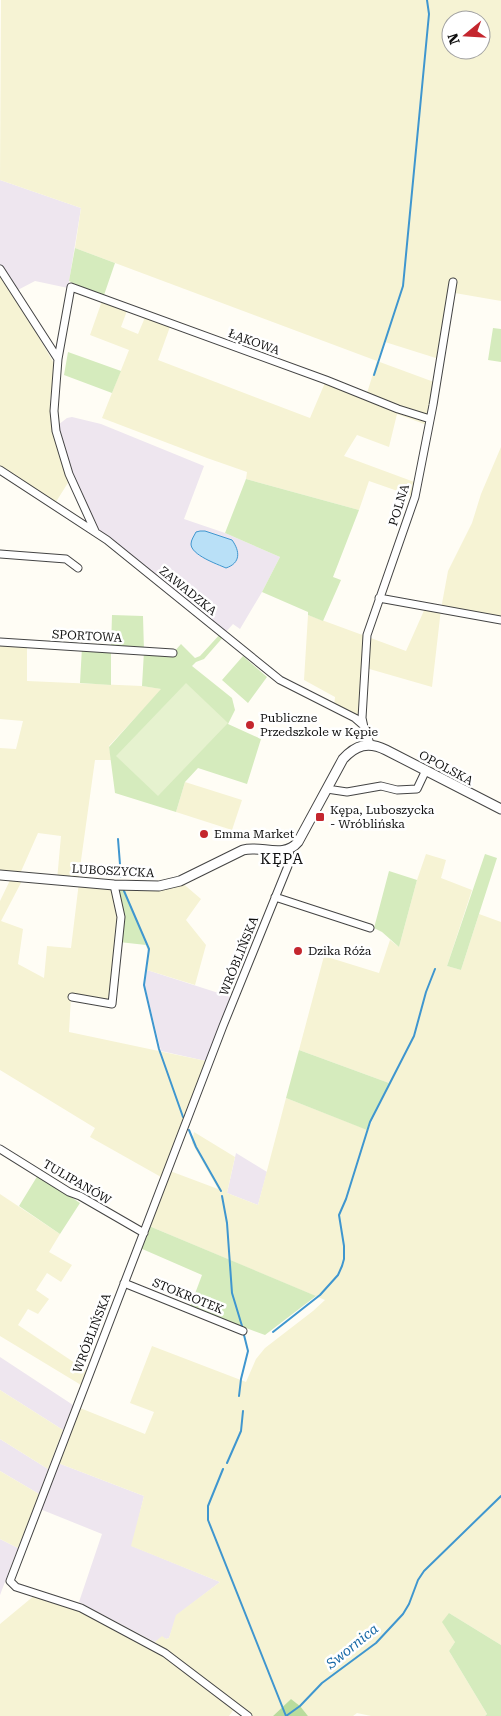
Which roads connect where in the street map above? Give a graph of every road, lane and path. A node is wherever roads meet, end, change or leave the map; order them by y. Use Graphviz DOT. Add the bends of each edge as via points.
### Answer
graph roads {
  1 [pos="0,269"];
  2 [pos="453,282"];
  3 [pos="58,359"];
  4 [pos="430,419"];
  5 [pos="0,470"];
  6 [pos="95,532"];
  7 [pos="0,554"];
  8 [pos="78,568"];
  9 [pos="379,598"];
  10 [pos="501,620"];
  11 [pos="0,642"];
  12 [pos="173,653"];
  13 [pos="364,728"];
  14 [pos="369,744"];
  15 [pos="426,770"];
  16 [pos="327,789"];
  17 [pos="501,809"];
  18 [pos="289,850"];
  19 [pos="0,875"];
  20 [pos="114,885"];
  21 [pos="275,898"];
  22 [pos="370,928"];
  23 [pos="72,997"];
  24 [pos="0,1149"];
  25 [pos="144,1233"];
  26 [pos="124,1283"];
  27 [pos="243,1331"];
  28 [pos="248,1716"];
  1 -- 3 [label="street"];
  2 -- 4 [label="street, POLNA"];
  3 -- 4 [label="street, ŁĄKOWA" via="71,286"];
  3 -- 6 [label="street" via="54,411 56,431 69,474"];
  4 -- 9 [label="street, POLNA" via="415,497"];
  5 -- 6 [label="street, ZAWADZKA"];
  6 -- 13 [label="street, ZAWADZKA" via="280,680 355,718"];
  7 -- 8 [label="street" via="66,559"];
  9 -- 10 [label="street"];
  9 -- 13 [label="street, POLNA" via="367,635"];
  11 -- 12 [label="street, SPORTOWA"];
  13 -- 14 [label="street"];
  14 -- 15 [label="street, OPOLSKA"];
  14 -- 16 [label="street" via="360,745 347,754"];
  15 -- 16 [label="street" via="417,789 381,786 347,792"];
  15 -- 17 [label="street, OPOLSKA"];
  16 -- 18 [label="street" via="298,842"];
  18 -- 20 [label="street, LUBOSZYCKA" via="242,850 172,884 145,887"];
  18 -- 21 [label="street, WRÓBLIŃSKA" via="288,866"];
  19 -- 20 [label="street, LUBOSZYCKA"];
  20 -- 23 [label="street" via="121,917 112,1004"];
  21 -- 22 [label="street"];
  21 -- 25 [label="street, WRÓBLIŃSKA"];
  24 -- 25 [label="street, TULIPANÓW"];
  25 -- 26 [label="street, WRÓBLIŃSKA"];
  26 -- 27 [label="street, STOKROTEK"];
  26 -- 28 [label="street, WRÓBLIŃSKA" via="10,1581 16,1587 81,1608 154,1646"];
}
